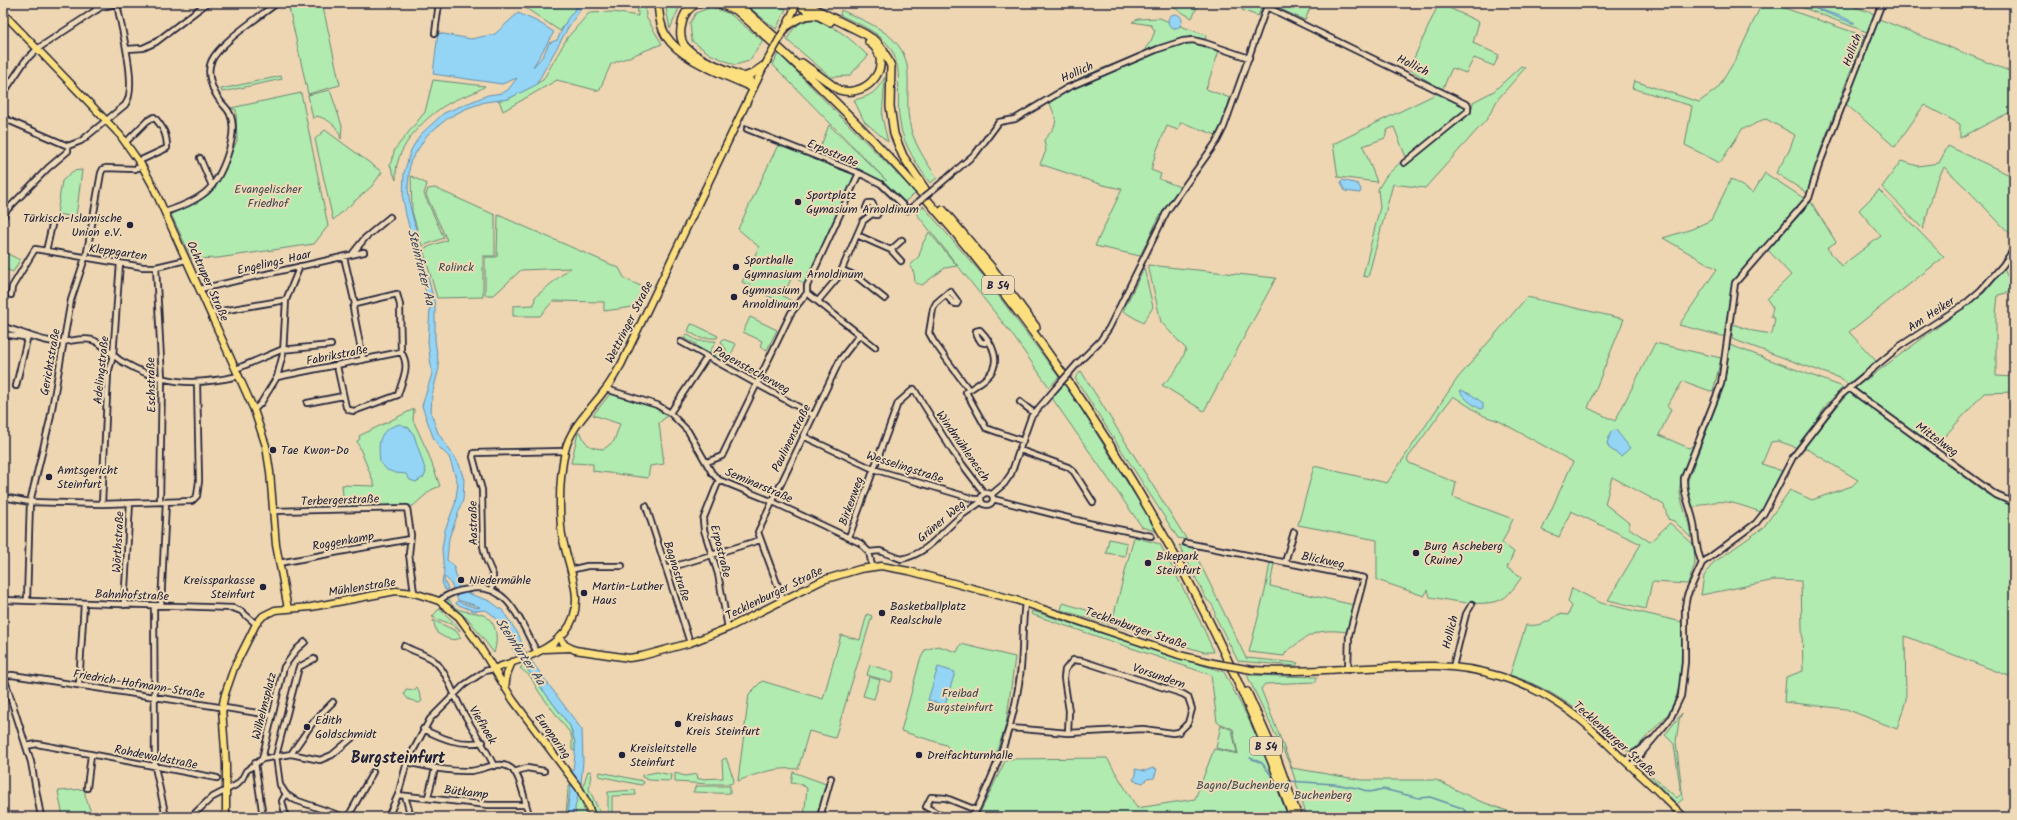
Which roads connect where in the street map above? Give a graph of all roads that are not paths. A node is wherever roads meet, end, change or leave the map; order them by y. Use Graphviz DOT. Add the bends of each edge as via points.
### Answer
graph roads {
  1 [pos="93,3"];
  2 [pos="277,3"];
  3 [pos="439,3"];
  4 [pos="658,3"];
  5 [pos="698,3"];
  6 [pos="718,3"];
  7 [pos="728,3"];
  8 [pos="736,3"];
  9 [pos="798,3"];
  10 [pos="803,3"];
  11 [pos="1883,3"];
  12 [pos="117,4"];
  13 [pos="205,4"];
  14 [pos="1267,5"];
  15 [pos="97,10"];
  16 [pos="3,13"];
  17 [pos="815,15"];
  18 [pos="745,17"];
  19 [pos="786,27"];
  20 [pos="435,33"];
  21 [pos="37,49"];
  22 [pos="127,49"];
  23 [pos="1249,58"];
  24 [pos="802,63"];
  25 [pos="765,64"];
  26 [pos="744,77"];
  27 [pos="753,88"];
  28 [pos="3,94"];
  29 [pos="3,118"];
  30 [pos="108,120"];
  31 [pos="747,129"];
  32 [pos="126,142"];
  33 [pos="68,146"];
  34 [pos="200,158"];
  35 [pos="141,163"];
  36 [pos="1404,163"];
  37 [pos="859,173"];
  38 [pos="212,186"];
  39 [pos="925,189"];
  40 [pos="4,211"];
  41 [pos="165,212"];
  42 [pos="872,214"];
  43 [pos="390,217"];
  44 [pos="3,219"];
  45 [pos="52,225"];
  46 [pos="857,234"];
  47 [pos="902,240"];
  48 [pos="2014,249"];
  49 [pos="891,250"];
  50 [pos="46,251"];
  51 [pos="364,252"];
  52 [pos="352,253"];
  53 [pos="86,257"];
  54 [pos="344,257"];
  55 [pos="186,260"];
  56 [pos="901,261"];
  57 [pos="120,263"];
  58 [pos="300,266"];
  59 [pos="156,267"];
  60 [pos="842,270"];
  61 [pos="200,289"];
  62 [pos="808,293"];
  63 [pos="946,295"];
  64 [pos="11,296"];
  65 [pos="885,299"];
  66 [pos="286,300"];
  67 [pos="818,301"];
  68 [pos="355,304"];
  69 [pos="210,313"];
  70 [pos="3,327"];
  71 [pos="3,334"];
  72 [pos="860,334"];
  73 [pos="28,335"];
  74 [pos="988,340"];
  75 [pos="64,341"];
  76 [pos="681,342"];
  77 [pos="331,344"];
  78 [pos="875,347"];
  79 [pos="284,350"];
  80 [pos="401,352"];
  81 [pos="113,356"];
  82 [pos="707,357"];
  83 [pos="363,360"];
  84 [pos="338,366"];
  85 [pos="236,369"];
  86 [pos="238,376"];
  87 [pos="277,377"];
  88 [pos="162,378"];
  89 [pos="197,383"];
  90 [pos="756,384"];
  91 [pos="16,386"];
  92 [pos="1849,388"];
  93 [pos="606,389"];
  94 [pos="914,389"];
  95 [pos="969,390"];
  96 [pos="343,396"];
  97 [pos="1020,402"];
  98 [pos="307,403"];
  99 [pos="254,410"];
  100 [pos="670,413"];
  101 [pos="1034,413"];
  102 [pos="813,415"];
  103 [pos="803,436"];
  104 [pos="1023,441"];
  105 [pos="1020,450"];
  106 [pos="565,451"];
  107 [pos="706,462"];
  108 [pos="873,469"];
  109 [pos="718,480"];
  110 [pos="984,493"];
  111 [pos="3,497"];
  112 [pos="992,497"];
  113 [pos="772,501"];
  114 [pos="981,501"];
  115 [pos="30,502"];
  116 [pos="160,502"];
  117 [pos="166,502"];
  118 [pos="1093,502"];
  119 [pos="130,503"];
  120 [pos="2014,503"];
  121 [pos="102,504"];
  122 [pos="646,506"];
  123 [pos="273,511"];
  124 [pos="1294,532"];
  125 [pos="1151,536"];
  126 [pos="848,537"];
  127 [pos="410,539"];
  128 [pos="760,540"];
  129 [pos="1186,543"];
  130 [pos="869,552"];
  131 [pos="712,555"];
  132 [pos="1285,562"];
  133 [pos="279,563"];
  134 [pos="1702,563"];
  135 [pos="622,566"];
  136 [pos="872,566"];
  137 [pos="666,569"];
  138 [pos="570,570"];
  139 [pos="492,589"];
  140 [pos="414,593"];
  141 [pos="3,600"];
  142 [pos="27,600"];
  143 [pos="783,600"];
  144 [pos="439,601"];
  145 [pos="84,603"];
  146 [pos="1025,603"];
  147 [pos="1472,604"];
  148 [pos="124,605"];
  149 [pos="154,606"];
  150 [pos="161,606"];
  151 [pos="288,609"];
  152 [pos="256,624"];
  153 [pos="728,628"];
  154 [pos="559,637"];
  155 [pos="305,642"];
  156 [pos="690,643"];
  157 [pos="404,646"];
  158 [pos="570,648"];
  159 [pos="540,651"];
  160 [pos="314,659"];
  161 [pos="513,661"];
  162 [pos="1453,668"];
  163 [pos="493,669"];
  164 [pos="1348,670"];
  165 [pos="4,675"];
  166 [pos="79,685"];
  167 [pos="505,688"];
  168 [pos="456,694"];
  169 [pos="154,697"];
  170 [pos="333,702"];
  171 [pos="222,708"];
  172 [pos="271,715"];
  173 [pos="1010,728"];
  174 [pos="423,729"];
  175 [pos="1068,733"];
  176 [pos="352,738"];
  177 [pos="1654,738"];
  178 [pos="482,742"];
  179 [pos="26,746"];
  180 [pos="291,754"];
  181 [pos="91,755"];
  182 [pos="276,756"];
  183 [pos="262,759"];
  184 [pos="1625,761"];
  185 [pos="407,762"];
  186 [pos="255,763"];
  187 [pos="494,766"];
  188 [pos="1631,766"];
  189 [pos="155,767"];
  190 [pos="435,769"];
  191 [pos="544,771"];
  192 [pos="373,772"];
  193 [pos="514,772"];
  194 [pos="218,778"];
  195 [pos="831,778"];
  196 [pos="87,788"];
  197 [pos="225,792"];
  198 [pos="286,794"];
  199 [pos="398,795"];
  200 [pos="405,796"];
  201 [pos="428,797"];
  202 [pos="526,805"];
  203 [pos="976,810"];
  204 [pos="41,817"];
  205 [pos="166,817"];
  206 [pos="192,817"];
  207 [pos="226,817"];
  208 [pos="263,817"];
  209 [pos="286,817"];
  210 [pos="342,817"];
  211 [pos="348,817"];
  212 [pos="388,817"];
  213 [pos="411,817"];
  214 [pos="530,817"];
  215 [pos="592,817"];
  216 [pos="820,817"];
  217 [pos="944,817"];
  218 [pos="973,817"];
  219 [pos="1293,817"];
  220 [pos="1298,817"];
  221 [pos="1684,817"];
  1 -- 15 [label="street"];
  2 -- 38 [label="street" via="227,43 212,61 211,85 229,111 233,129 229,150"];
  3 -- 20 [label="street"];
  4 -- 27 [label="highway" via="665,35 675,48 694,60"];
  5 -- 26 [label="highway" via="686,12 682,22 680,32 683,44 696,55"];
  6 -- 18 [label="highway"];
  7 -- 18 [label="highway, B 54"];
  8 -- 24 [label="highway, B 54"];
  9 -- 17 [label="highway"];
  9 -- 19 [label="main road"];
  10 -- 39 [label="highway" via="865,34 876,41 883,50 891,66 890,106 894,134 903,156"];
  11 -- 134 [label="street, Hollich" via="1818,168 1809,198 1736,283 1721,384 1684,478 1683,489 1694,522 1697,553"];
  12 -- 15 [label="street"];
  12 -- 22 [label="street"];
  13 -- 22 [label="street" via="156,42 143,48"];
  14 -- 23 [label="street, Grüner Weg"];
  14 -- 36 [label="street, Hollich" via="1468,105 1468,111"];
  15 -- 21 [label="street"];
  16 -- 21 [label="main road, Ochtruper Straße"];
  17 -- 19 [label="highway" via="802,16"];
  17 -- 24 [label="highway" via="873,44 879,59 878,74 865,88 846,92 832,86"];
  18 -- 219 [label="highway, B 54" via="805,72 921,191 988,272 1044,346 1104,435 1162,531 1217,637 1272,761"];
  19 -- 25 [label="main road, bridge"];
  21 -- 28 [label="street" via="25,61"];
  21 -- 30 [label="main road, Ochtruper Straße"];
  22 -- 30 [label="street" via="130,98"];
  23 -- 37 [label="street, Hollich, bridge" via="1193,40 1158,49 1067,88 1015,119 999,122 976,152 908,210 881,184"];
  23 -- 101 [label="street, Grüner Weg, bridge" via="1217,141 1167,212 1109,328"];
  24 -- 39 [label="highway, B 54"];
  25 -- 26 [label="highway"];
  25 -- 27 [label="main road"];
  26 -- 27 [label="highway" via="750,81"];
  27 -- 93 [label="main road, Wettringer Straße" via="637,333"];
  29 -- 33 [label="street"];
  30 -- 32 [label="main road, Ochtruper Straße"];
  30 -- 33 [label="street" via="81,141"];
  31 -- 37 [label="street, Erpostraße"];
  32 -- 35 [label="main road, Ochtruper Straße"];
  32 -- 35 [label="street" via="154,117 164,128 167,148"];
  33 -- 40 [label="street" via="68,151 48,168 10,210"];
  34 -- 38 [label="street"];
  35 -- 41 [label="main road, Ochtruper Straße"];
  35 -- 53 [label="street, Gerichtstraße" via="135,169 103,169"];
  37 -- 62 [label="street, Erpostraße" via="807,286"];
  38 -- 41 [label="street" via="194,200"];
  39 -- 220 [label="highway, B 54" via="992,268 1032,322 1106,432 1164,527 1224,641 1277,759"];
  40 -- 44 [label="street"];
  41 -- 55 [label="main road, Ochtruper Straße"];
  42 -- 46 [label="street" via="863,221"];
  43 -- 52 [label="street, Engelings Haar"];
  45 -- 50 [label="street"];
  46 -- 49 [label="street"];
  46 -- 60 [label="street"];
  47 -- 49 [label="street"];
  48 -- 92 [label="street, Am Heiker" via="1990,280 1966,303 1900,346"];
  49 -- 56 [label="street"];
  50 -- 53 [label="street, Kleppgarten"];
  50 -- 64 [label="street, Kleppgarten" via="34,249 12,286"];
  51 -- 52 [label="street, Engelings Haar"];
  52 -- 54 [label="street, Engelings Haar"];
  53 -- 57 [label="street, Kleppgarten"];
  53 -- 75 [label="street, Gerichtstraße" via="71,300"];
  54 -- 58 [label="street, Engelings Haar"];
  54 -- 68 [label="street"];
  55 -- 59 [label="street, Kleppgarten"];
  55 -- 61 [label="main road, Ochtruper Straße"];
  57 -- 59 [label="street, Kleppgarten"];
  57 -- 81 [label="street, Adelingstraße"];
  58 -- 61 [label="street, Engelings Haar"];
  58 -- 66 [label="street"];
  59 -- 88 [label="street, Eschstraße"];
  60 -- 65 [label="street" via="856,276"];
  60 -- 67 [label="street"];
  61 -- 69 [label="main road, Ochtruper Straße"];
  62 -- 67 [label="street"];
  62 -- 90 [label="street, Erpostraße" via="791,313"];
  63 -- 95 [label="street" via="934,306 930,333"];
  66 -- 69 [label="street"];
  66 -- 79 [label="street"];
  67 -- 72 [label="street"];
  68 -- 80 [label="street" via="397,294 400,305"];
  68 -- 83 [label="street" via="353,308"];
  69 -- 85 [label="main road, Ochtruper Straße"];
  70 -- 73 [label="street"];
  71 -- 73 [label="street" via="24,337"];
  72 -- 78 [label="street"];
  72 -- 102 [label="street, Paulinenstraße" via="840,360"];
  73 -- 75 [label="street" via="56,342"];
  73 -- 91 [label="street"];
  74 -- 95 [label="street" via="995,354 992,369 987,377"];
  75 -- 81 [label="street" via="80,338 94,340"];
  75 -- 115 [label="street, Gerichtstraße" via="50,420"];
  76 -- 82 [label="street, Pagenstecherweg"];
  77 -- 79 [label="street"];
  79 -- 85 [label="street"];
  79 -- 87 [label="street"];
  80 -- 83 [label="street, Fabrikstraße"];
  80 -- 96 [label="street" via="406,368 398,395 354,411 346,407"];
  81 -- 88 [label="street" via="133,368"];
  81 -- 121 [label="street, Adelingstraße" via="108,373"];
  82 -- 90 [label="street, Pagenstecherweg"];
  82 -- 100 [label="street"];
  83 -- 84 [label="street, Fabrikstraße"];
  84 -- 87 [label="street, Fabrikstraße"];
  84 -- 96 [label="street"];
  85 -- 86 [label="main road, Ochtruper Straße"];
  86 -- 89 [label="street"];
  86 -- 99 [label="main road, Ochtruper Straße"];
  87 -- 99 [label="street"];
  88 -- 89 [label="street" via="181,383"];
  88 -- 116 [label="street, Eschstraße"];
  89 -- 117 [label="street" via="196,496 192,501"];
  90 -- 102 [label="street, Pagenstecherweg"];
  90 -- 107 [label="street, Erpostraße" via="722,456"];
  92 -- 120 [label="street, Mittelweg" via="1996,495"];
  92 -- 134 [label="street, Am Heiker" via="1793,457 1764,513 1756,523"];
  93 -- 100 [label="street, Seminarstraße" via="657,405"];
  93 -- 106 [label="main road, Wettringer Straße" via="576,426"];
  94 -- 108 [label="street, Birkenweg" via="898,403"];
  94 -- 110 [label="street, Windmühlenesch" via="952,452"];
  95 -- 104 [label="street" via="966,392 986,428"];
  96 -- 98 [label="street"];
  97 -- 101 [label="street"];
  99 -- 123 [label="main road, Ochtruper Straße" via="266,446"];
  100 -- 107 [label="street, Seminarstraße" via="688,431"];
  101 -- 104 [label="street, Grüner Weg"];
  102 -- 103 [label="street, Paulinenstraße"];
  103 -- 108 [label="street, Wesselingstraße"];
  103 -- 113 [label="street, Paulinenstraße"];
  104 -- 105 [label="street, Grüner Weg"];
  105 -- 112 [label="street, Grüner Weg" via="1011,474"];
  105 -- 118 [label="street" via="1074,472"];
  106 -- 138 [label="main road, Wettringer Straße" via="561,481 561,527"];
  106 -- 139 [label="street, Aastraße" via="474,453 482,490 483,546 492,575"];
  107 -- 109 [label="street, Seminarstraße"];
  108 -- 114 [label="street, Wesselingstraße"];
  108 -- 126 [label="street, Birkenweg"];
  109 -- 113 [label="street, Seminarstraße"];
  109 -- 131 [label="street, Erpostraße" via="703,520"];
  110 -- 112 [label="street"];
  110 -- 114 [label="street, Grüner Weg"];
  111 -- 115 [label="street"];
  112 -- 114 [label="street, Grüner Weg" via="989,505"];
  112 -- 125 [label="street" via="1088,523"];
  113 -- 126 [label="street, Seminarstraße"];
  113 -- 128 [label="street, Paulinenstraße" via="758,532"];
  114 -- 130 [label="street, Grüner Weg" via="960,516 940,537 919,553 901,559 880,551"];
  115 -- 121 [label="street"];
  115 -- 142 [label="street, Gerichtstraße"];
  116 -- 117 [label="street"];
  116 -- 119 [label="street"];
  117 -- 150 [label="street"];
  119 -- 121 [label="street"];
  119 -- 148 [label="street, Wörthstraße"];
  122 -- 137 [label="street, Bagnostraße"];
  123 -- 127 [label="street, Terbergerstraße" via="407,508"];
  123 -- 133 [label="main road, Ochtruper Straße"];
  124 -- 132 [label="street"];
  126 -- 130 [label="street, Seminarstraße" via="860,543"];
  127 -- 133 [label="street, Roggenkamp"];
  127 -- 140 [label="street" via="409,554"];
  128 -- 131 [label="street"];
  128 -- 143 [label="street, Paulinenstraße"];
  129 -- 132 [label="street, Blickweg"];
  130 -- 136 [label="street"];
  131 -- 137 [label="street"];
  131 -- 153 [label="street, Erpostraße"];
  132 -- 164 [label="street, Blickweg" via="1364,578 1349,634"];
  133 -- 151 [label="main road, Ochtruper Straße"];
  134 -- 177 [label="street" via="1687,596 1685,607 1685,662 1681,696 1670,719"];
  135 -- 138 [label="street" via="587,566"];
  136 -- 143 [label="main road, Tecklenburger Straße" via="823,580"];
  136 -- 146 [label="main road, Tecklenburger Straße" via="909,570"];
  137 -- 156 [label="street, Bagnostraße"];
  138 -- 154 [label="main road, Wettringer Straße" via="575,590 575,607 570,624"];
  139 -- 144 [label="street" via="479,587 464,590 447,594"];
  139 -- 159 [label="street" via="506,598"];
  140 -- 144 [label="main road, Mühlenstraße"];
  140 -- 151 [label="main road, Mühlenstraße" via="390,592"];
  141 -- 142 [label="street, Bahnhofstraße"];
  142 -- 145 [label="street, Bahnhofstraße"];
  143 -- 153 [label="main road, Tecklenburger Straße"];
  144 -- 163 [label="main road, Mühlenstraße" via="466,625"];
  145 -- 148 [label="street, Bahnhofstraße"];
  145 -- 166 [label="street"];
  146 -- 164 [label="main road, Tecklenburger Straße, bridge" via="1179,655 1213,663 1252,670 1287,672"];
  146 -- 173 [label="street" via="1021,667"];
  147 -- 162 [label="street, Hollich" via="1466,614"];
  148 -- 149 [label="street, Bahnhofstraße"];
  149 -- 150 [label="street, Bahnhofstraße"];
  149 -- 169 [label="street"];
  150 -- 152 [label="street, Bahnhofstraße" via="233,608 241,611"];
  151 -- 152 [label="main road, Mühlenstraße" via="275,610 263,616"];
  152 -- 171 [label="main road" via="234,668"];
  153 -- 156 [label="main road, Tecklenburger Straße"];
  154 -- 158 [label="main road"];
  154 -- 159 [label="main road, Wettringer Straße"];
  155 -- 172 [label="street, Wilhelmsplatz" via="284,667"];
  156 -- 158 [label="main road, Tecklenburger Straße" via="629,658"];
  157 -- 168 [label="street, Viefhoek" via="432,659"];
  158 -- 159 [label="main road, Tecklenburger Straße"];
  159 -- 161 [label="main road"];
  160 -- 182 [label="street" via="299,667"];
  161 -- 163 [label="main road"];
  161 -- 167 [label="main road" via="507,674"];
  162 -- 164 [label="main road, Tecklenburger Straße" via="1399,667"];
  162 -- 184 [label="main road, Tecklenburger Straße" via="1506,678 1534,690 1559,704 1595,732"];
  163 -- 167 [label="main road, Europaring"];
  163 -- 168 [label="street" via="475,677"];
  165 -- 166 [label="street, Friedrich-Hofmann-Straße"];
  165 -- 179 [label="street"];
  166 -- 169 [label="street, Friedrich-Hofmann-Straße"];
  167 -- 215 [label="main road, Europaring" via="578,788"];
  168 -- 174 [label="street" via="433,715"];
  168 -- 178 [label="street, Viefhoek" via="460,708"];
  169 -- 171 [label="street, Friedrich-Hofmann-Straße"];
  169 -- 189 [label="street"];
  170 -- 180 [label="street" via="314,721"];
  171 -- 172 [label="street, Friedrich-Hofmann-Straße"];
  171 -- 197 [label="main road"];
  172 -- 183 [label="street, Wilhelmsplatz"];
  173 -- 175 [label="street, Vorsundern"];
  173 -- 203 [label="street"];
  174 -- 178 [label="street" via="462,744"];
  174 -- 185 [label="street"];
  175 -- 175 [label="street, Vorsundern" via="1069,711 1064,678 1065,670 1073,660 1183,694 1188,697 1192,709 1188,723 1179,732 1142,729"];
  176 -- 180 [label="street" via="320,760"];
  177 -- 184 [label="street"];
  177 -- 188 [label="street"];
  178 -- 187 [label="street, Viefhoek"];
  179 -- 181 [label="street, Rohdewaldstraße" via="37,744"];
  179 -- 204 [label="street"];
  180 -- 182 [label="street"];
  181 -- 189 [label="street, Rohdewaldstraße"];
  181 -- 196 [label="street"];
  182 -- 183 [label="street"];
  182 -- 198 [label="street" via="280,785"];
  183 -- 186 [label="street"];
  184 -- 188 [label="main road, Tecklenburger Straße"];
  185 -- 190 [label="street"];
  185 -- 199 [label="street"];
  186 -- 197 [label="street" via="236,785"];
  186 -- 208 [label="street"];
  187 -- 190 [label="street" via="472,771"];
  187 -- 193 [label="street" via="507,766"];
  188 -- 221 [label="main road, Tecklenburger Straße"];
  189 -- 194 [label="street, Rohdewaldstraße"];
  189 -- 205 [label="street"];
  190 -- 201 [label="street"];
  191 -- 193 [label="street" via="527,768"];
  192 -- 211 [label="street"];
  193 -- 202 [label="street"];
  195 -- 216 [label="street"];
  197 -- 206 [label="street" via="211,798"];
  197 -- 207 [label="main road"];
  198 -- 209 [label="street" via="282,801"];
  198 -- 210 [label="street" via="295,800"];
  199 -- 200 [label="street, Bütkamp"];
  199 -- 212 [label="street"];
  200 -- 201 [label="street, Bütkamp"];
  200 -- 213 [label="street"];
  201 -- 202 [label="street, Bütkamp" via="488,805"];
  202 -- 214 [label="street"];
  203 -- 217 [label="street" via="946,798 931,797 926,808"];
  203 -- 218 [label="street"];
}
